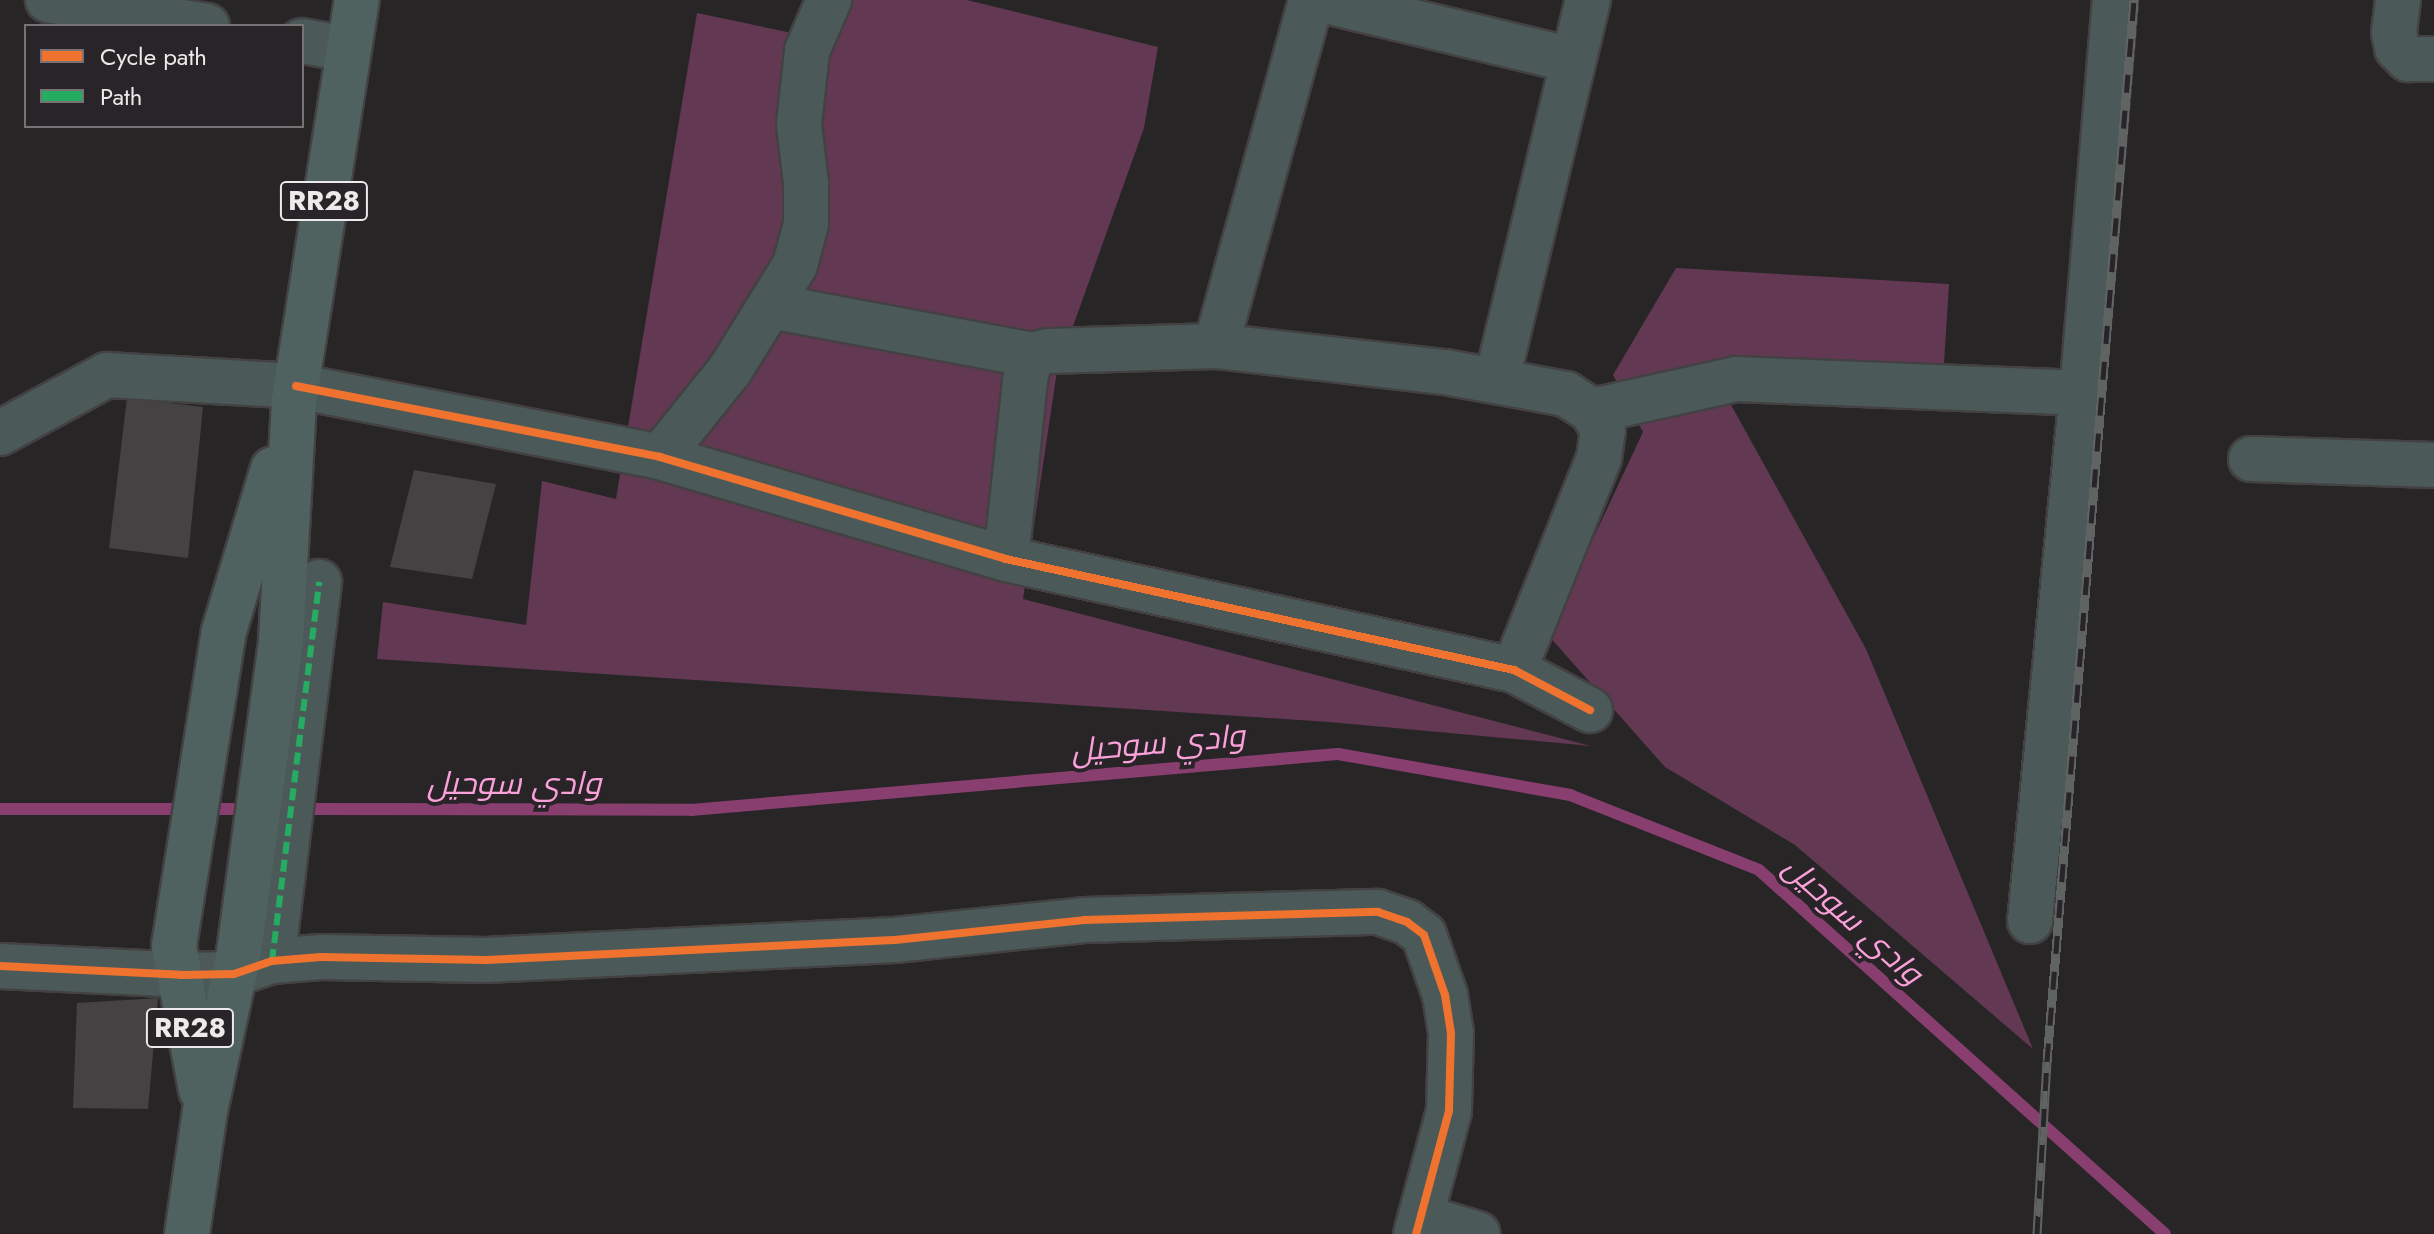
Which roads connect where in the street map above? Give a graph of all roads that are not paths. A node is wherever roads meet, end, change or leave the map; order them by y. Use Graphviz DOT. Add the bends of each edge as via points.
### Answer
graph roads {
  1 [pos="48,0"];
  2 [pos="357,0"];
  3 [pos="829,0"];
  4 [pos="1311,0"];
  5 [pos="1322,0"];
  6 [pos="1588,0"];
  7 [pos="2115,0"];
  8 [pos="2398,0"];
  9 [pos="195,24"];
  10 [pos="304,41"];
  11 [pos="347,49"];
  12 [pos="2434,59"];
  13 [pos="1572,60"];
  14 [pos="770,306"];
  15 [pos="1216,346"];
  16 [pos="1031,355"];
  17 [pos="1497,379"];
  18 [pos="2082,393"];
  19 [pos="295,394"];
  20 [pos="1592,411"];
  21 [pos="0,433"];
  22 [pos="660,457"];
  23 [pos="2251,459"];
  24 [pos="2434,465"];
  25 [pos="1006,559"];
  26 [pos="319,582"];
  27 [pos="1514,670"];
  28 [pos="1590,710"];
  29 [pos="2030,921"];
  30 [pos="255,955"];
  31 [pos="178,961"];
  32 [pos="0,966"];
  33 [pos="205,1111"];
  34 [pos="1418,1225"];
  35 [pos="187,1234"];
  36 [pos="1478,1234"];
  1 -- 9 [label="street"];
  2 -- 11 [label="main road, RR28"];
  3 -- 14 [label="street" via="807,51 799,124 806,224 795,265"];
  4 -- 15 [label="street"];
  5 -- 13 [label="street"];
  6 -- 13 [label="street"];
  7 -- 18 [label="street"];
  8 -- 12 [label="street" via="2397,48 2408,59"];
  10 -- 11 [label="street"];
  11 -- 19 [label="main road, RR28"];
  13 -- 17 [label="street"];
  14 -- 16 [label="street"];
  14 -- 22 [label="street" via="730,370"];
  15 -- 16 [label="street"];
  15 -- 17 [label="street"];
  16 -- 25 [label="street"];
  17 -- 20 [label="street" via="1566,394"];
  18 -- 20 [label="street" via="1736,379"];
  18 -- 29 [label="street"];
  19 -- 21 [label="street" via="107,375"];
  19 -- 22 [label="street"];
  19 -- 30 [label="main road, RR28"];
  19 -- 31 [label="main road, RR28" via="224,631"];
  20 -- 27 [label="street" via="1603,430 1599,458"];
  22 -- 25 [label="street"];
  23 -- 24 [label="street"];
  25 -- 27 [label="street"];
  26 -- 30 [label="street"];
  27 -- 28 [label="street"];
  30 -- 31 [label="street"];
  30 -- 33 [label="main road, RR28"];
  30 -- 34 [label="street" via="486,960 895,940 1084,920 1378,912 1407,922 1424,935 1445,995 1451,1033 1449,1111"];
  31 -- 32 [label="street"];
  31 -- 33 [label="main road, RR28"];
  33 -- 35 [label="main road, RR28"];
  34 -- 36 [label="street"];
}
